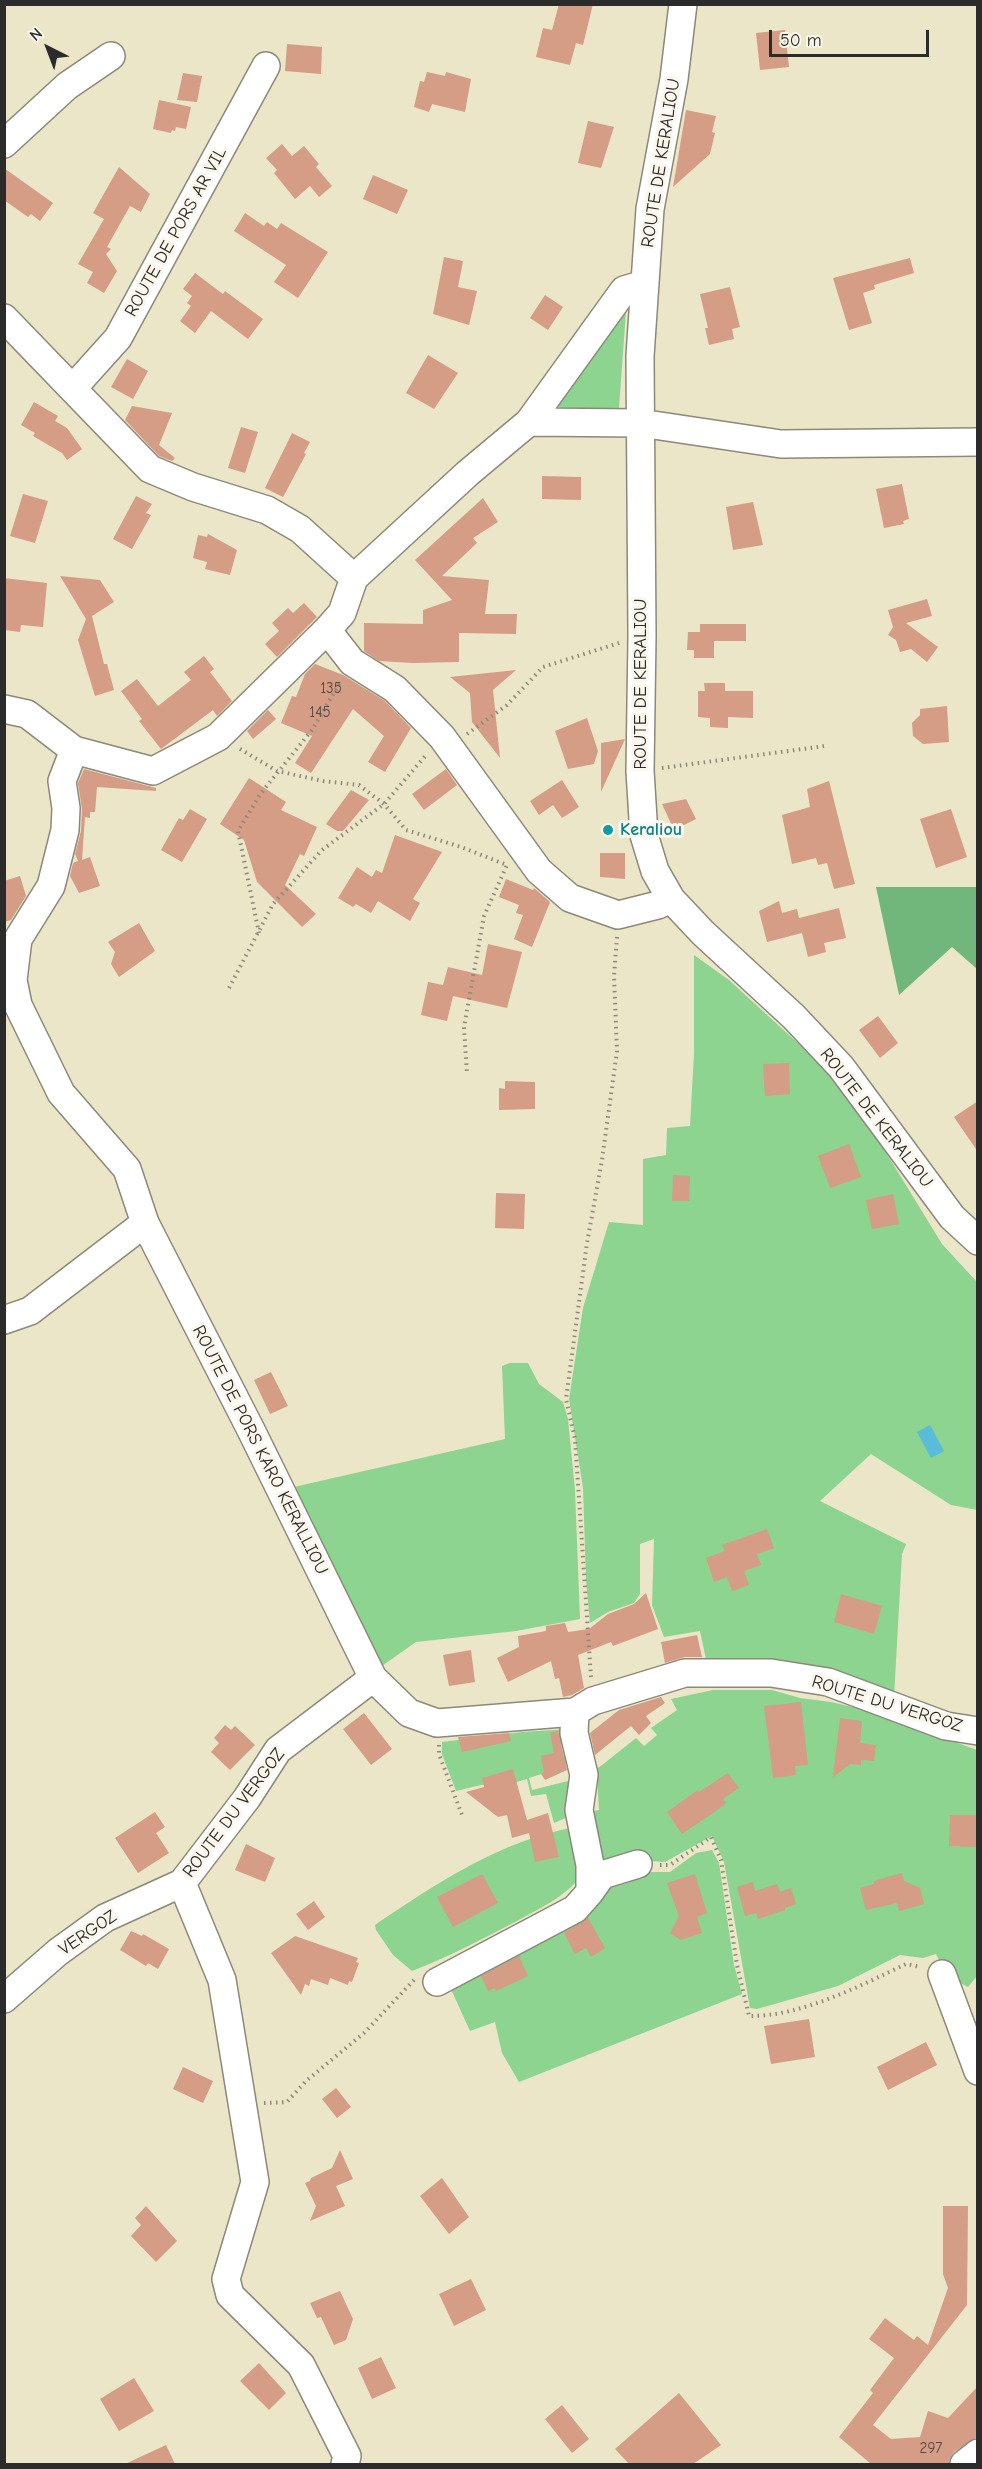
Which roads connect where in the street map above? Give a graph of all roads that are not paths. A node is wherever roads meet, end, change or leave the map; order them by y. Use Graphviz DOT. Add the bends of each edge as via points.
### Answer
graph roads {
  1 [pos="682,4"];
  2 [pos="111,56"];
  3 [pos="266,66"];
  4 [pos="4,144"];
  5 [pos="644,284"];
  6 [pos="4,318"];
  7 [pos="73,388"];
  8 [pos="529,422"];
  9 [pos="640,423"];
  10 [pos="978,442"];
  11 [pos="354,578"];
  12 [pos="327,630"];
  13 [pos="4,709"];
  14 [pos="74,750"];
  15 [pos="671,898"];
  16 [pos="145,1223"];
  17 [pos="978,1241"];
  18 [pos="4,1320"];
  19 [pos="373,1678"];
  20 [pos="584,1707"];
  21 [pos="978,1731"];
  22 [pos="639,1864"];
  23 [pos="182,1883"];
  24 [pos="590,1892"];
  25 [pos="942,1974"];
  26 [pos="437,1982"];
  27 [pos="4,1999"];
  28 [pos="978,2071"];
  29 [pos="978,2453"];
  30 [pos="345,2464"];
  31 [pos="964,2464"];
  1 -- 5 [label="street, ROUTE DE KERALIOU" via="674,79 650,208"];
  2 -- 4 [label="street" via="67,86"];
  3 -- 7 [label="street, ROUTE DE PORS AR VIL" via="118,338"];
  5 -- 8 [label="street" via="624,291"];
  5 -- 9 [label="street, ROUTE DE KERALIOU"];
  6 -- 7 [label="street"];
  7 -- 11 [label="street" via="150,469 267,510 300,529"];
  8 -- 9 [label="street"];
  8 -- 11 [label="street" via="468,472"];
  9 -- 10 [label="street" via="781,444"];
  9 -- 15 [label="street, ROUTE DE KERALIOU" via="640,771 644,835 655,870"];
  11 -- 12 [label="street" via="342,614"];
  12 -- 14 [label="street" via="218,737 153,771"];
  12 -- 15 [label="street" via="352,663 394,689 442,737 539,871 570,898 618,915"];
  13 -- 14 [label="street" via="27,714"];
  14 -- 16 [label="street, ROUTE DE PORS KARO KERALLIOU" via="62,781 65,831 51,886 18,939 13,980 18,1005 61,1093 127,1169"];
  15 -- 17 [label="street, ROUTE DE KERALIOU" via="841,1067 952,1217"];
  16 -- 18 [label="street" via="30,1311"];
  16 -- 19 [label="street, ROUTE DE PORS KARO KERALLIOU"];
  19 -- 20 [label="street, ROUTE DU VERGOZ" via="409,1713 437,1723"];
  19 -- 23 [label="street, ROUTE DU VERGOZ" via="278,1750"];
  20 -- 21 [label="street, ROUTE DU VERGOZ" via="685,1673 771,1673 828,1682 946,1726"];
  20 -- 24 [label="street" via="574,1733 584,1775 579,1810 590,1865"];
  22 -- 24 [label="street" via="602,1875"];
  23 -- 27 [label="street, VERGOZ" via="105,1918"];
  23 -- 30 [label="street, ROUTE DU VERGOZ" via="222,1980 255,2182 226,2279 230,2295 301,2365 347,2456"];
  24 -- 26 [label="street" via="575,1909"];
  25 -- 28 [label="street"];
  29 -- 31 [label="street"];
}
